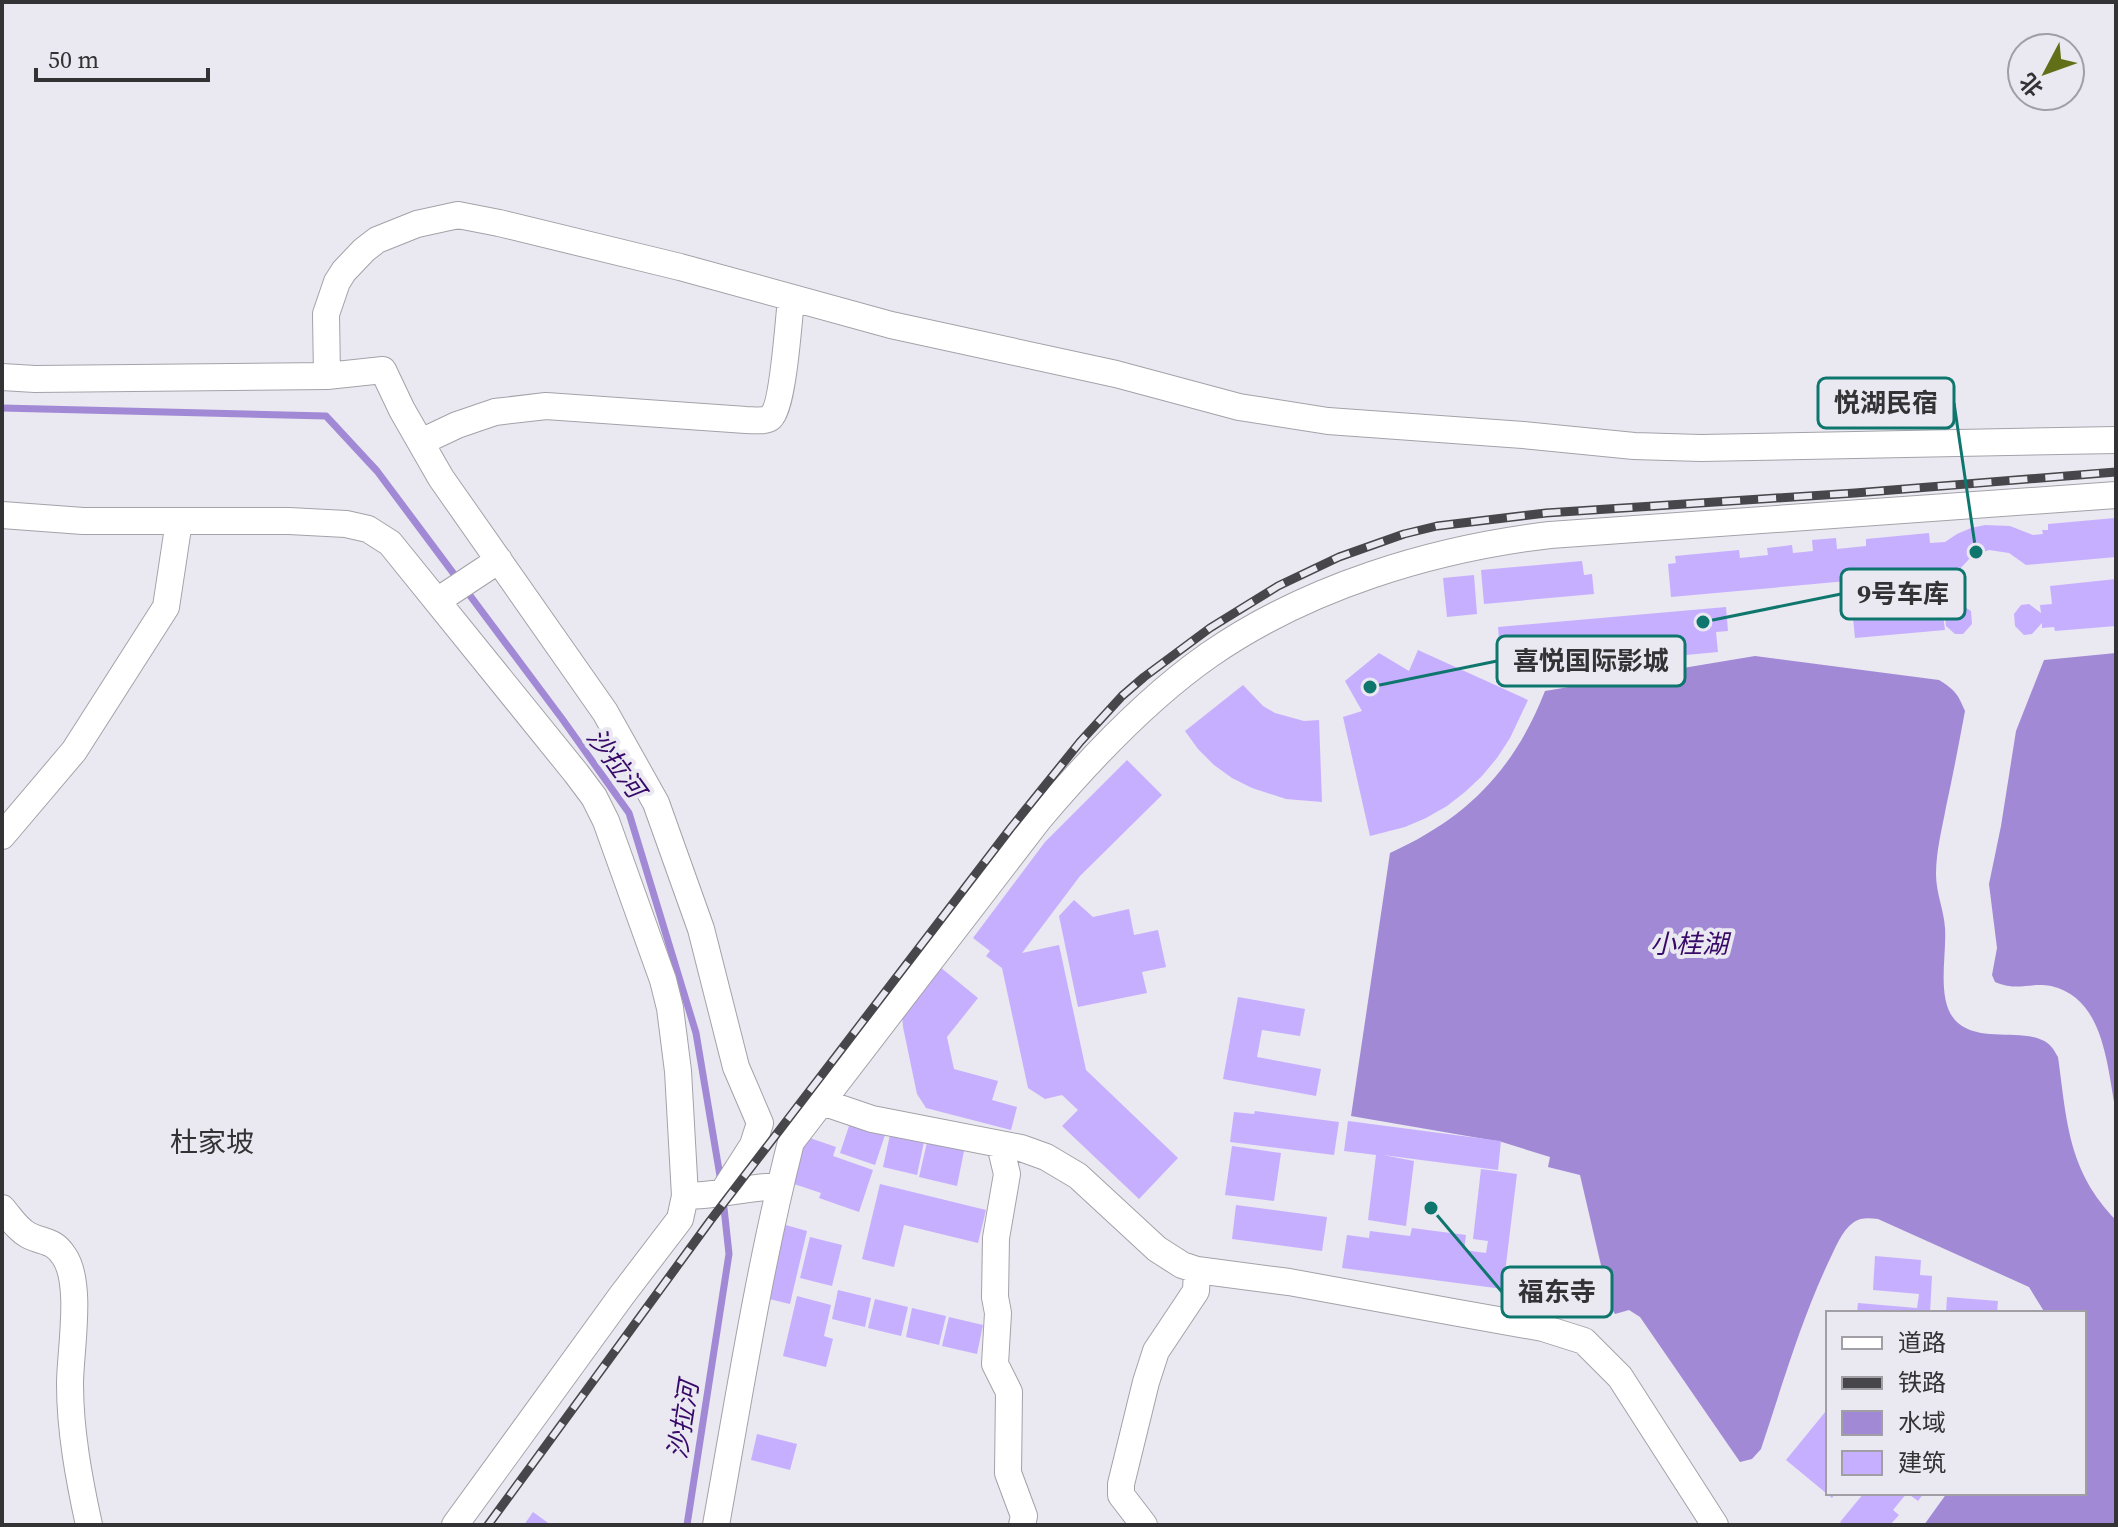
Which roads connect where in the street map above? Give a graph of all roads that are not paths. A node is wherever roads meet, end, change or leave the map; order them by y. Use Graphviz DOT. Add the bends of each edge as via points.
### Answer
graph roads {
  1 [pos="791,298"];
  2 [pos="327,376"];
  3 [pos="2,377"];
  4 [pos="2116,440"];
  5 [pos="421,442"];
  6 [pos="2116,495"];
  7 [pos="2,515"];
  8 [pos="179,521"];
  9 [pos="494,563"];
  10 [pos="441,598"];
  11 [pos="2,836"];
  12 [pos="822,1102"];
  13 [pos="1000,1145"];
  14 [pos="768,1187"];
  15 [pos="704,1195"];
  16 [pos="2,1208"];
  17 [pos="1197,1270"];
  18 [pos="89,1525"];
  19 [pos="455,1525"];
  20 [pos="716,1525"];
  21 [pos="1022,1525"];
  22 [pos="1144,1525"];
  23 [pos="1715,1525"];
  1 -- 2 [label="street" via="499,223 458,215 437,218 377,240 344,271 326,314"];
  1 -- 4 [label="street" via="1239,407 1328,421 1701,448"];
  1 -- 5 [label="street" via="779,395 768,420 546,406 495,412"];
  2 -- 3 [label="street"];
  2 -- 5 [label="street" via="383,370"];
  5 -- 9 [label="street"];
  6 -- 12 [label="street" via="1509,540 1428,557 1280,614 1177,680 1071,781"];
  7 -- 8 [label="street"];
  8 -- 10 [label="street" via="289,521 368,529 390,543"];
  8 -- 11 [label="street" via="166,607 74,751"];
  9 -- 10 [label="street"];
  9 -- 15 [label="street" via="605,712 656,803 701,929 736,1067 760,1123 753,1145"];
  10 -- 15 [label="street" via="594,797 606,821 663,980"];
  12 -- 13 [label="street" via="872,1119"];
  12 -- 14 [label="street" via="791,1142"];
  13 -- 17 [label="street" via="1063,1166 1157,1249"];
  13 -- 21 [label="street" via="1007,1174 996,1238 995,1364 1009,1392 1008,1473 1024,1516"];
  14 -- 15 [label="street"];
  14 -- 20 [label="street" via="749,1337"];
  15 -- 19 [label="street" via="622,1295"];
  16 -- 18 [label="street" via="21,1230 55,1245 70,1267 74,1445"];
  17 -- 22 [label="street" via="1196,1291 1156,1351 1121,1484 1121,1495"];
  17 -- 23 [label="street" via="1543,1328 1584,1341 1620,1377"];
}
